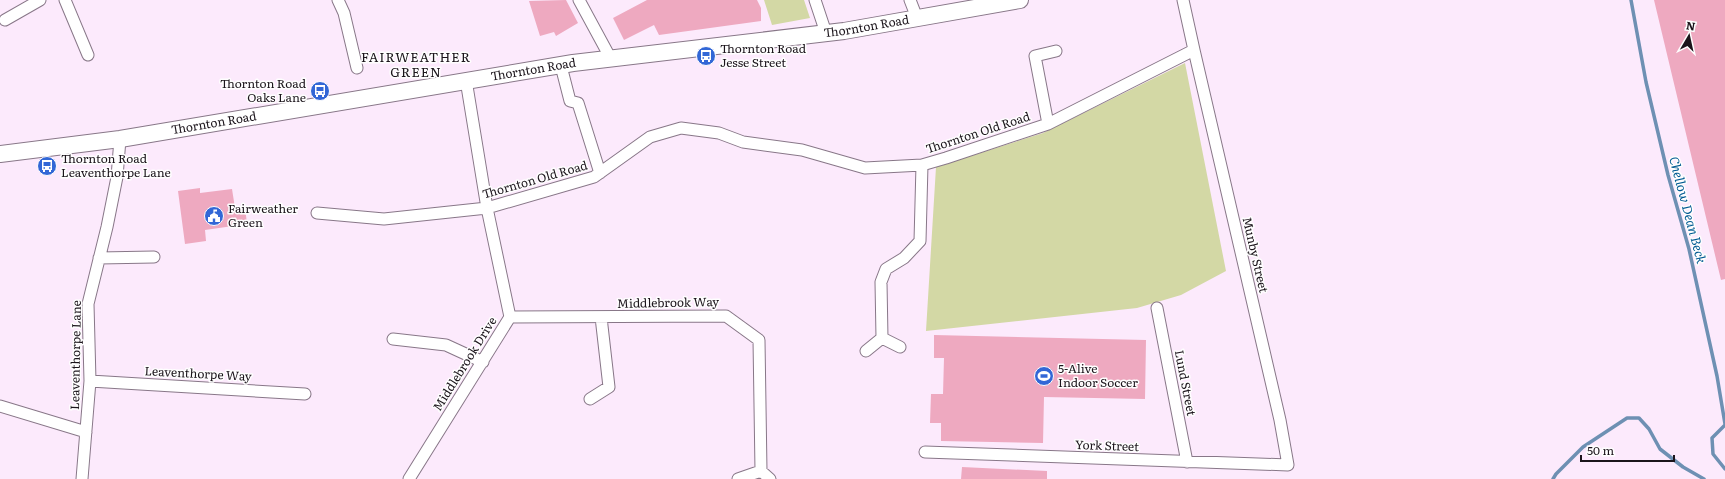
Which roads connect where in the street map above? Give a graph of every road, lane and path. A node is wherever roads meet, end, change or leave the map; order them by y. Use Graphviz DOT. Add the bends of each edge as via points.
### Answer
graph roads {
  1 [pos="40,0"];
  2 [pos="65,0"];
  3 [pos="338,0"];
  4 [pos="579,0"];
  5 [pos="815,0"];
  6 [pos="910,0"];
  7 [pos="1020,0"];
  8 [pos="1183,0"];
  9 [pos="917,18"];
  10 [pos="5,20"];
  11 [pos="826,33"];
  12 [pos="1194,50"];
  13 [pos="1056,51"];
  14 [pos="88,56"];
  15 [pos="611,58"];
  16 [pos="561,66"];
  17 [pos="357,68"];
  18 [pos="466,80"];
  19 [pos="1048,124"];
  20 [pos="120,139"];
  21 [pos="0,154"];
  22 [pos="922,165"];
  23 [pos="600,173"];
  24 [pos="488,208"];
  25 [pos="318,212"];
  26 [pos="154,257"];
  27 [pos="99,258"];
  28 [pos="1157,308"];
  29 [pos="510,317"];
  30 [pos="601,317"];
  31 [pos="882,338"];
  32 [pos="393,339"];
  33 [pos="900,347"];
  34 [pos="866,351"];
  35 [pos="483,362"];
  36 [pos="90,381"];
  37 [pos="305,394"];
  38 [pos="590,399"];
  39 [pos="0,406"];
  40 [pos="86,432"];
  41 [pos="925,452"];
  42 [pos="1187,462"];
  43 [pos="1288,465"];
  44 [pos="761,470"];
  45 [pos="82,479"];
  46 [pos="409,479"];
  47 [pos="738,479"];
  48 [pos="770,479"];
  1 -- 10 [label="street"];
  2 -- 14 [label="street"];
  3 -- 17 [label="street" via="344,13"];
  4 -- 15 [label="street"];
  5 -- 11 [label="street"];
  6 -- 9 [label="street"];
  7 -- 9 [label="main road, Thornton Road"];
  8 -- 12 [label="street"];
  9 -- 11 [label="main road, Thornton Road"];
  11 -- 15 [label="main road, Thornton Road"];
  12 -- 19 [label="street, Thornton Old Road"];
  12 -- 43 [label="street, Munby Street" via="1280,420"];
  13 -- 19 [label="street" via="1035,56"];
  15 -- 16 [label="main road, Thornton Road"];
  16 -- 18 [label="main road, Thornton Road"];
  16 -- 23 [label="street" via="570,101 578,103"];
  18 -- 20 [label="main road, Thornton Road"];
  18 -- 24 [label="street, Middlebrook Drive"];
  19 -- 22 [label="street, Thornton Old Road"];
  20 -- 21 [label="main road, Thornton Road"];
  20 -- 27 [label="street, Leaventhorpe Lane" via="117,177"];
  22 -- 23 [label="street, Thornton Old Road" via="865,168 802,150 742,142 719,133 682,128 650,137"];
  22 -- 31 [label="street" via="920,241 904,258 886,269 881,282"];
  23 -- 24 [label="street, Thornton Old Road" via="594,177"];
  24 -- 25 [label="street, Thornton Old Road" via="384,220"];
  24 -- 29 [label="street, Middlebrook Drive"];
  26 -- 27 [label="street"];
  27 -- 36 [label="street, Leaventhorpe Lane" via="88,304"];
  28 -- 42 [label="street, Lund Street"];
  29 -- 30 [label="street, Middlebrook Way"];
  29 -- 35 [label="street, Middlebrook Drive"];
  30 -- 38 [label="street" via="609,387"];
  30 -- 44 [label="street, Middlebrook Way" via="726,316 759,340"];
  31 -- 33 [label="street"];
  31 -- 34 [label="street"];
  32 -- 35 [label="street" via="446,345"];
  35 -- 46 [label="street, Middlebrook Drive"];
  36 -- 37 [label="street, Leaventhorpe Way"];
  36 -- 40 [label="street, Leaventhorpe Lane"];
  39 -- 40 [label="street"];
  40 -- 45 [label="street, Leaventhorpe Lane"];
  41 -- 42 [label="street, York Street"];
  42 -- 43 [label="street, York Street"];
  44 -- 47 [label="street"];
  44 -- 48 [label="street"];
}
